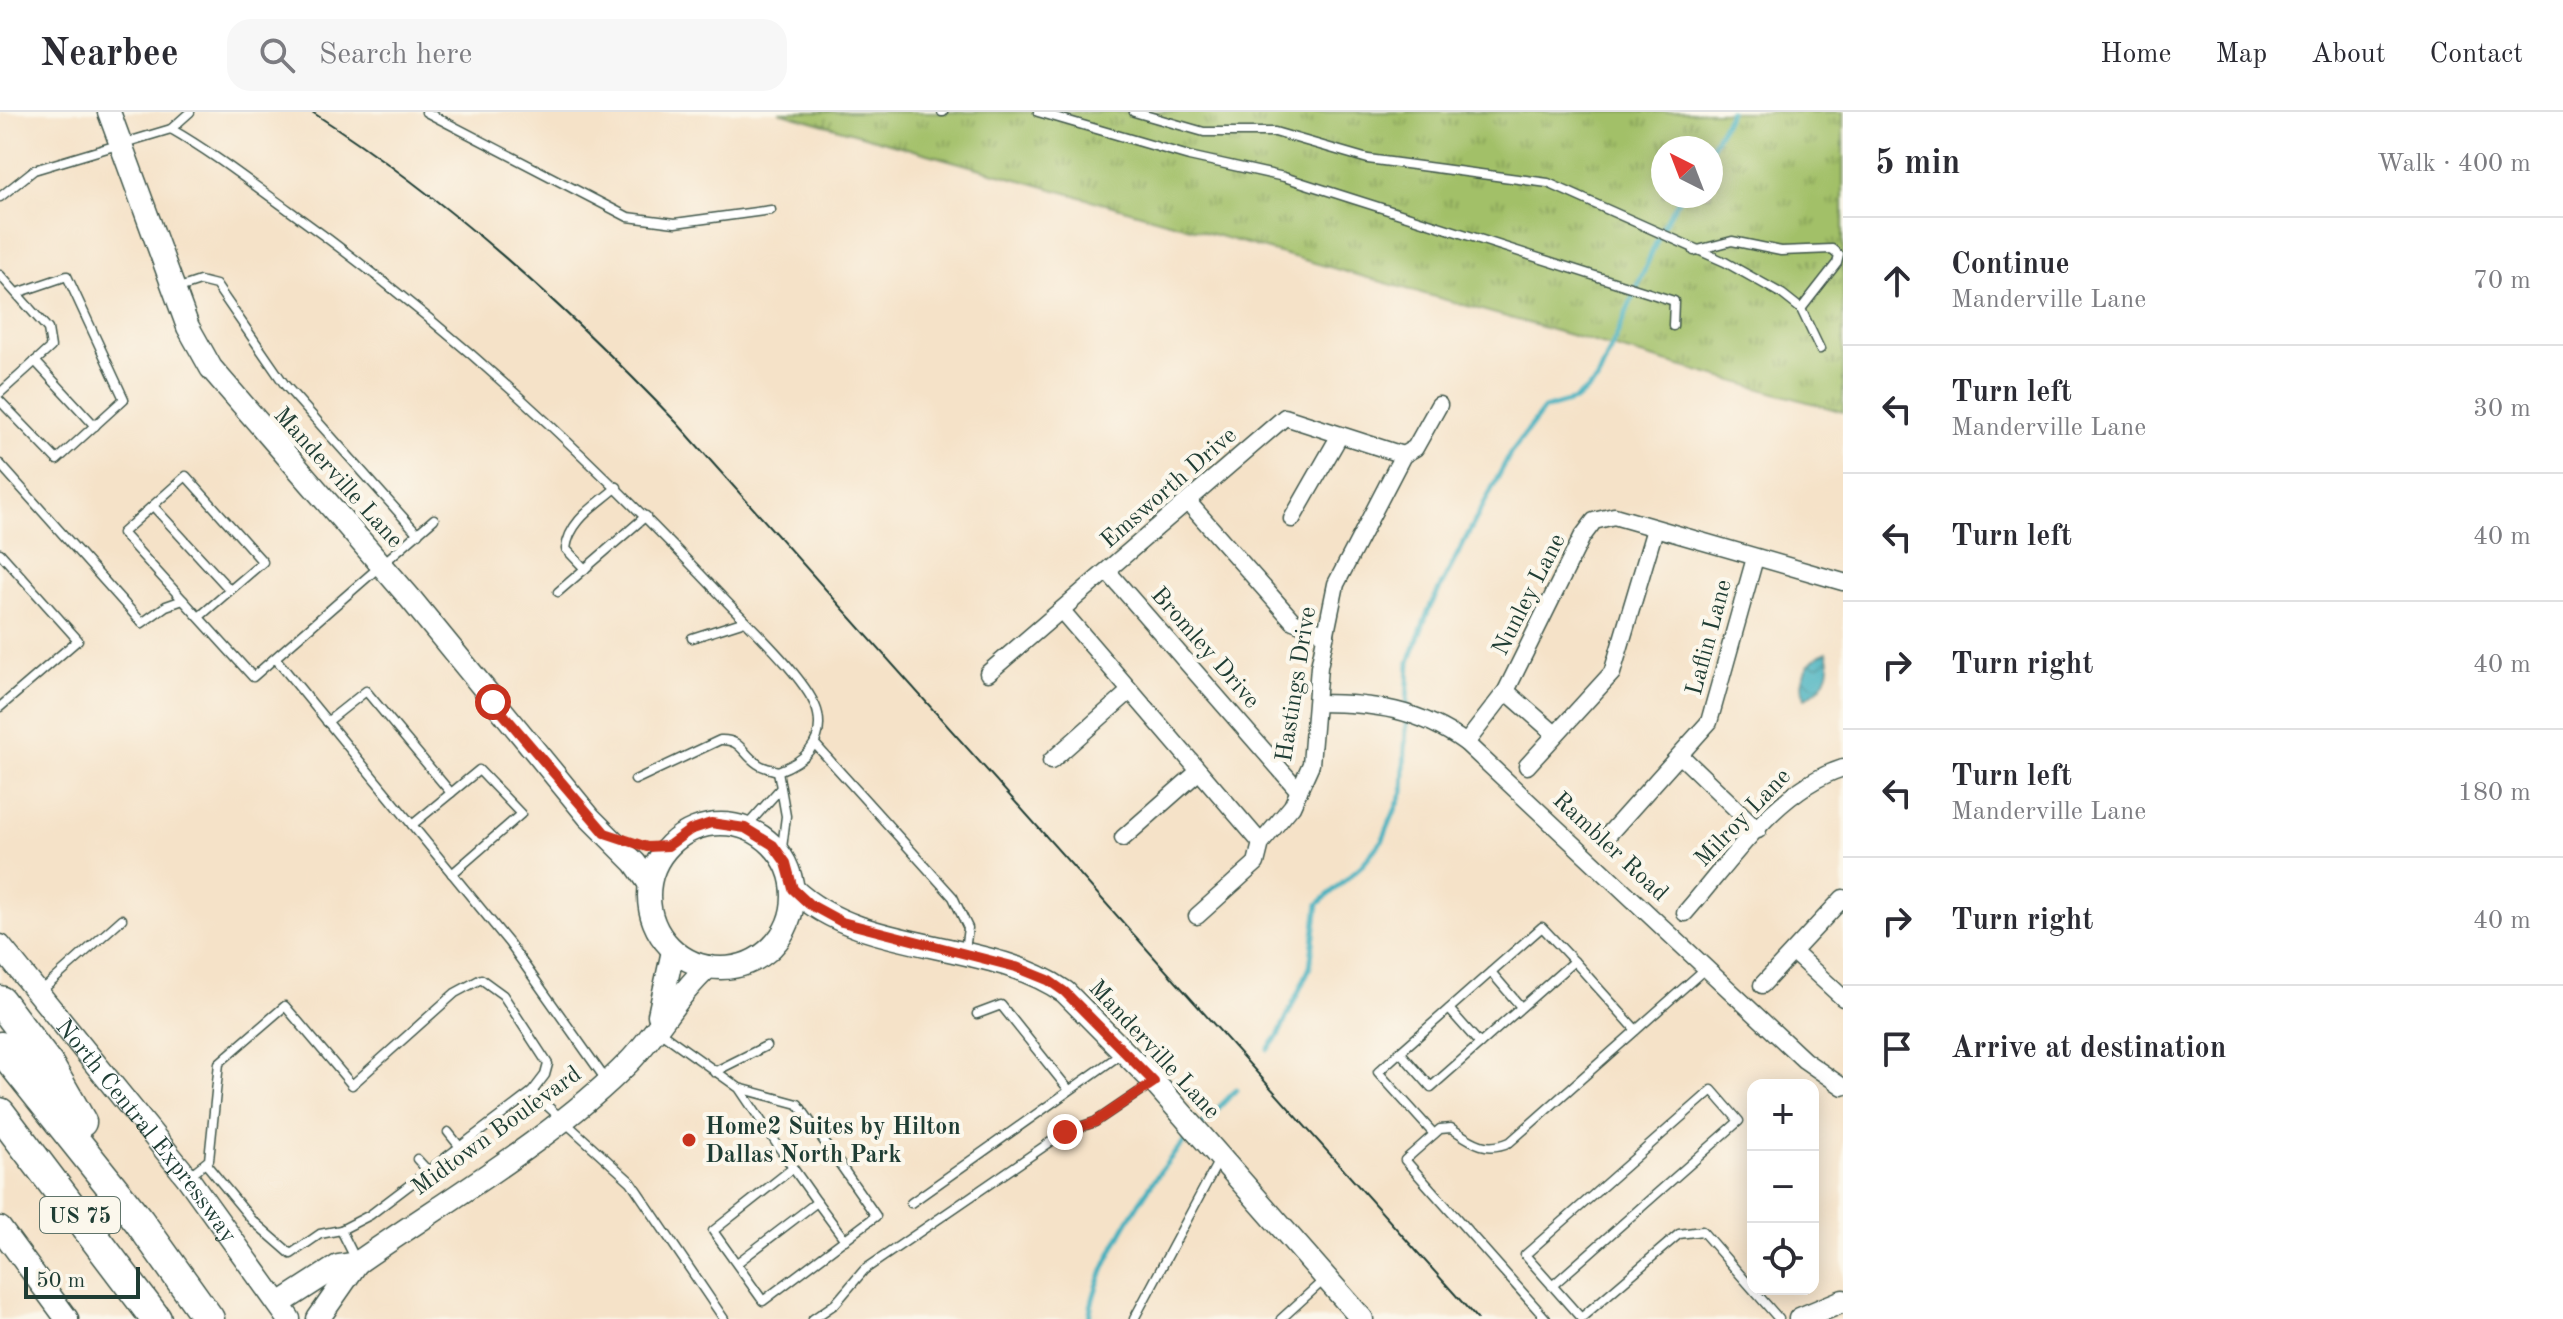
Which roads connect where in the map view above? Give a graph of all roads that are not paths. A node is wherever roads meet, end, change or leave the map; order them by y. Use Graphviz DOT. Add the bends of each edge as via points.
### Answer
graph roads {
  1 [pos="109,112"];
  2 [pos="190,112"];
  3 [pos="426,112"];
  4 [pos="1038,112"];
  5 [pos="1134,112"];
  6 [pos="171,129"];
  7 [pos="123,142"];
  8 [pos="0,197"];
  9 [pos="771,210"];
  10 [pos="1694,251"];
  11 [pos="0,275"];
  12 [pos="174,289"];
  13 [pos="17,293"];
  14 [pos="1801,309"];
  15 [pos="1673,326"];
  16 [pos="1820,349"];
  17 [pos="35,361"];
  18 [pos="0,393"];
  19 [pos="0,401"];
  20 [pos="1439,405"];
  21 [pos="95,426"];
  22 [pos="1340,435"];
  23 [pos="1403,455"];
  24 [pos="0,464"];
  25 [pos="617,487"];
  26 [pos="1188,502"];
  27 [pos="153,506"];
  28 [pos="646,516"];
  29 [pos="434,519"];
  30 [pos="1292,519"];
  31 [pos="1655,529"];
  32 [pos="418,534"];
  33 [pos="0,553"];
  34 [pos="1755,558"];
  35 [pos="383,566"];
  36 [pos="585,569"];
  37 [pos="1108,572"];
  38 [pos="1843,582"];
  39 [pos="230,590"];
  40 [pos="558,592"];
  41 [pos="183,600"];
  42 [pos="1062,611"];
  43 [pos="199,617"];
  44 [pos="745,621"];
  45 [pos="1326,634"];
  46 [pos="692,638"];
  47 [pos="276,659"];
  48 [pos="988,673"];
  49 [pos="1130,691"];
  50 [pos="1506,691"];
  51 [pos="1317,703"];
  52 [pos="0,707"];
  53 [pos="327,722"];
  54 [pos="1555,734"];
  55 [pos="1466,743"];
  56 [pos="815,744"];
  57 [pos="1680,755"];
  58 [pos="1051,761"];
  59 [pos="1527,766"];
  60 [pos="1843,768"];
  61 [pos="778,771"];
  62 [pos="1199,771"];
  63 [pos="635,780"];
  64 [pos="780,789"];
  65 [pos="1299,791"];
  66 [pos="451,793"];
  67 [pos="412,825"];
  68 [pos="745,828"];
  69 [pos="1758,830"];
  70 [pos="605,833"];
  71 [pos="1608,835"];
  72 [pos="1123,838"];
  73 [pos="1261,843"];
  74 [pos="668,846"];
  75 [pos="781,856"];
  76 [pos="452,874"];
  77 [pos="649,883"];
  78 [pos="793,889"];
  79 [pos="1843,898"];
  80 [pos="1685,913"];
  81 [pos="1197,916"];
  82 [pos="122,919"];
  83 [pos="842,922"];
  84 [pos="786,931"];
  85 [pos="0,946"];
  86 [pos="673,951"];
  87 [pos="1793,952"];
  88 [pos="964,953"];
  89 [pos="1574,961"];
  90 [pos="708,967"];
  91 [pos="1707,968"];
  92 [pos="1491,972"];
  93 [pos="1762,985"];
  94 [pos="39,993"];
  95 [pos="1843,998"];
  96 [pos="0,1001"];
  97 [pos="1521,1007"];
  98 [pos="1449,1009"];
  99 [pos="977,1014"];
  100 [pos="655,1028"];
  101 [pos="1636,1030"];
  102 [pos="1480,1044"];
  103 [pos="766,1046"];
  104 [pos="0,1047"];
  105 [pos="1125,1052"];
  106 [pos="1400,1052"];
  107 [pos="714,1072"];
  108 [pos="606,1081"];
  109 [pos="1154,1082"];
  110 [pos="1843,1087"];
  111 [pos="739,1088"];
  112 [pos="1069,1090"];
  113 [pos="532,1092"];
  114 [pos="0,1113"];
  115 [pos="560,1121"];
  116 [pos="448,1132"];
  117 [pos="1434,1134"];
  118 [pos="460,1147"];
  119 [pos="1220,1157"];
  120 [pos="417,1159"];
  121 [pos="206,1164"];
  122 [pos="793,1168"];
  123 [pos="428,1171"];
  124 [pos="187,1177"];
  125 [pos="817,1202"];
  126 [pos="911,1203"];
  127 [pos="139,1221"];
  128 [pos="0,1228"];
  129 [pos="341,1230"];
  130 [pos="845,1240"];
  131 [pos="357,1263"];
  132 [pos="737,1263"];
  133 [pos="1326,1278"];
  134 [pos="1552,1286"];
  135 [pos="1838,1308"];
  136 [pos="284,1312"];
  137 [pos="67,1319"];
  138 [pos="156,1319"];
  139 [pos="209,1319"];
  140 [pos="318,1319"];
  141 [pos="724,1319"];
  142 [pos="813,1319"];
  143 [pos="1134,1319"];
  144 [pos="1281,1319"];
  145 [pos="1362,1319"];
  146 [pos="1546,1319"];
  147 [pos="1779,1319"];
  148 [pos="1800,1319"];
  1 -- 7 [label="street, Manderville Lane"];
  2 -- 6 [label="lane"];
  3 -- 9 [label="lane" via="628,217 675,223"];
  4 -- 15 [label="lane" via="1284,177 1674,301"];
  5 -- 10 [label="lane" via="1204,132 1275,132 1368,159 1548,183"];
  6 -- 7 [label="lane"];
  6 -- 25 [label="lane" via="322,234 445,329"];
  7 -- 8 [label="lane" via="34,170"];
  7 -- 12 [label="street, Manderville Lane"];
  10 -- 14 [label="lane" via="1725,262"];
  10 -- 14 [label="lane" via="1732,241 1781,251 1832,249 1839,255 1837,263"];
  11 -- 13 [label="lane"];
  12 -- 32 [label="lane" via="200,281 216,285 269,365"];
  12 -- 35 [label="street, Manderville Lane" via="198,348 227,390"];
  13 -- 17 [label="lane" via="48,329 51,347"];
  13 -- 21 [label="lane" via="67,276 124,399"];
  14 -- 16 [label="lane"];
  17 -- 18 [label="lane"];
  17 -- 21 [label="lane"];
  19 -- 21 [label="lane" via="57,460"];
  20 -- 23 [label="street, Hastings Drive" via="1415,448"];
  22 -- 23 [label="street, Emsworth Drive"];
  22 -- 26 [label="street, Emsworth Drive" via="1285,417"];
  22 -- 30 [label="street"];
  23 -- 45 [label="street, Hastings Drive" via="1336,584"];
  24 -- 41 [label="lane" via="142,623"];
  25 -- 28 [label="lane"];
  25 -- 36 [label="lane" via="572,526 567,537 566,549"];
  26 -- 37 [label="street, Emsworth Drive"];
  26 -- 45 [label="street" via="1293,621"];
  27 -- 39 [label="lane"];
  27 -- 39 [label="lane" via="186,476 263,562"];
  27 -- 41 [label="lane" via="122,533"];
  28 -- 36 [label="lane"];
  28 -- 44 [label="lane"];
  29 -- 32 [label="lane"];
  31 -- 34 [label="street, Nunley Lane"];
  31 -- 50 [label="street, Nunley Lane" via="1614,516 1594,521"];
  31 -- 54 [label="street" via="1612,673"];
  32 -- 35 [label="lane"];
  33 -- 52 [label="lane" via="78,640"];
  34 -- 38 [label="street, Nunley Lane"];
  34 -- 57 [label="street, Laflin Lane" via="1709,722"];
  35 -- 47 [label="lane"];
  35 -- 70 [label="street, Manderville Lane"];
  36 -- 40 [label="lane"];
  37 -- 42 [label="street, Emsworth Drive"];
  37 -- 65 [label="street, Bromley Drive"];
  39 -- 43 [label="lane"];
  41 -- 43 [label="lane"];
  42 -- 48 [label="street, Emsworth Drive"];
  42 -- 49 [label="street"];
  43 -- 47 [label="lane" via="253,677"];
  44 -- 46 [label="lane"];
  44 -- 56 [label="lane" via="812,695 818,715"];
  45 -- 51 [label="street, Hastings Drive"];
  47 -- 53 [label="lane"];
  49 -- 58 [label="street"];
  49 -- 62 [label="street"];
  50 -- 54 [label="street"];
  50 -- 55 [label="street, Nunley Lane"];
  51 -- 55 [label="street, Rambler Road" via="1384,706 1442,726"];
  51 -- 65 [label="street, Hastings Drive" via="1311,764"];
  53 -- 66 [label="lane" via="366,691"];
  53 -- 67 [label="lane"];
  54 -- 59 [label="street"];
  55 -- 91 [label="street, Rambler Road"];
  56 -- 61 [label="lane" via="799,763"];
  56 -- 88 [label="lane" via="953,897 968,928"];
  57 -- 69 [label="street"];
  57 -- 71 [label="street, Laflin Lane"];
  60 -- 69 [label="street, Milroy Lane" via="1807,782"];
  61 -- 63 [label="lane" via="758,764 739,743 720,740"];
  61 -- 64 [label="lane"];
  62 -- 72 [label="street"];
  62 -- 73 [label="street"];
  64 -- 68 [label="lane"];
  64 -- 75 [label="lane" via="786,816"];
  65 -- 73 [label="street, Hastings Drive"];
  66 -- 67 [label="lane"];
  66 -- 76 [label="lane" via="479,770 521,814"];
  67 -- 76 [label="lane"];
  68 -- 74 [label="street" via="711,823"];
  68 -- 75 [label="street"];
  69 -- 80 [label="street, Milroy Lane"];
  70 -- 74 [label="street" via="647,847"];
  70 -- 77 [label="street, Manderville Lane"];
  73 -- 81 [label="street, Hastings Drive" via="1256,863"];
  74 -- 77 [label="street"];
  75 -- 78 [label="street"];
  76 -- 108 [label="lane" via="509,943"];
  77 -- 86 [label="street" via="652,919"];
  78 -- 83 [label="street, Manderville Lane"];
  78 -- 84 [label="street"];
  79 -- 87 [label="street"];
  82 -- 94 [label="lane"];
  83 -- 84 [label="street, Manderville Lane"];
  83 -- 88 [label="street, Manderville Lane"];
  84 -- 90 [label="street" via="755,959 735,967"];
  85 -- 94 [label="street, North Central Expressway"];
  86 -- 90 [label="street"];
  86 -- 100 [label="street, Midtown Boulevard"];
  87 -- 93 [label="street"];
  87 -- 95 [label="street"];
  88 -- 105 [label="street, Manderville Lane" via="1048,980 1078,1002"];
  89 -- 92 [label="lane" via="1542,927"];
  89 -- 97 [label="lane"];
  89 -- 101 [label="lane"];
  90 -- 100 [label="street, Midtown Boulevard"];
  91 -- 101 [label="lane"];
  91 -- 110 [label="street, Rambler Road" via="1804,1060"];
  92 -- 97 [label="lane"];
  92 -- 98 [label="lane"];
  94 -- 124 [label="street, North Central Expressway"];
  96 -- 127 [label="highway" via="49,1066"];
  97 -- 102 [label="lane"];
  98 -- 102 [label="lane"];
  98 -- 106 [label="lane"];
  99 -- 112 [label="lane" via="1001,1005"];
  100 -- 107 [label="lane"];
  100 -- 108 [label="street, Midtown Boulevard" via="630,1061"];
  101 -- 117 [label="lane" via="1510,1142 1497,1148 1478,1146 1451,1128"];
  102 -- 106 [label="lane" via="1431,1087"];
  103 -- 107 [label="lane"];
  104 -- 127 [label="highway, US 75"];
  105 -- 109 [label="street, Manderville Lane"];
  105 -- 112 [label="lane"];
  106 -- 117 [label="lane" via="1378,1072"];
  107 -- 111 [label="lane"];
  108 -- 115 [label="street, Midtown Boulevard"];
  109 -- 119 [label="street, Manderville Lane"];
  109 -- 142 [label="lane" via="1095,1122 1065,1132 864,1270 835,1304"];
  111 -- 122 [label="lane"];
  111 -- 130 [label="lane" via="798,1104 876,1216"];
  112 -- 126 [label="lane"];
  113 -- 115 [label="lane"];
  113 -- 118 [label="lane"];
  113 -- 121 [label="lane" via="548,1064 503,995 481,979 455,993 352,1085 285,1006 219,1063"];
  114 -- 138 [label="highway, US 75"];
  115 -- 131 [label="street, Midtown Boulevard"];
  115 -- 141 [label="lane" via="631,1182"];
  116 -- 118 [label="lane"];
  117 -- 146 [label="lane" via="1405,1160"];
  118 -- 123 [label="lane"];
  119 -- 133 [label="street, Manderville Lane"];
  119 -- 143 [label="lane"];
  120 -- 123 [label="lane"];
  121 -- 124 [label="lane"];
  121 -- 129 [label="lane" via="252,1220 291,1254 320,1234"];
  122 -- 125 [label="lane"];
  122 -- 132 [label="lane" via="713,1231"];
  123 -- 129 [label="lane"];
  124 -- 136 [label="street, North Central Expressway"];
  125 -- 130 [label="lane"];
  125 -- 132 [label="lane"];
  127 -- 139 [label="highway, US 75"];
  128 -- 137 [label="street"];
  129 -- 131 [label="lane"];
  130 -- 132 [label="lane" via="763,1301"];
  131 -- 136 [label="street, Midtown Boulevard" via="338,1266"];
  131 -- 140 [label="street, Midtown Boulevard"];
  133 -- 144 [label="lane"];
  133 -- 145 [label="street, Manderville Lane"];
  134 -- 134 [label="lane" via="1525,1255 1712,1090 1739,1121"];
  134 -- 147 [label="lane" via="1581,1318 1679,1234 1702,1231"];
  135 -- 148 [label="street"];
}
